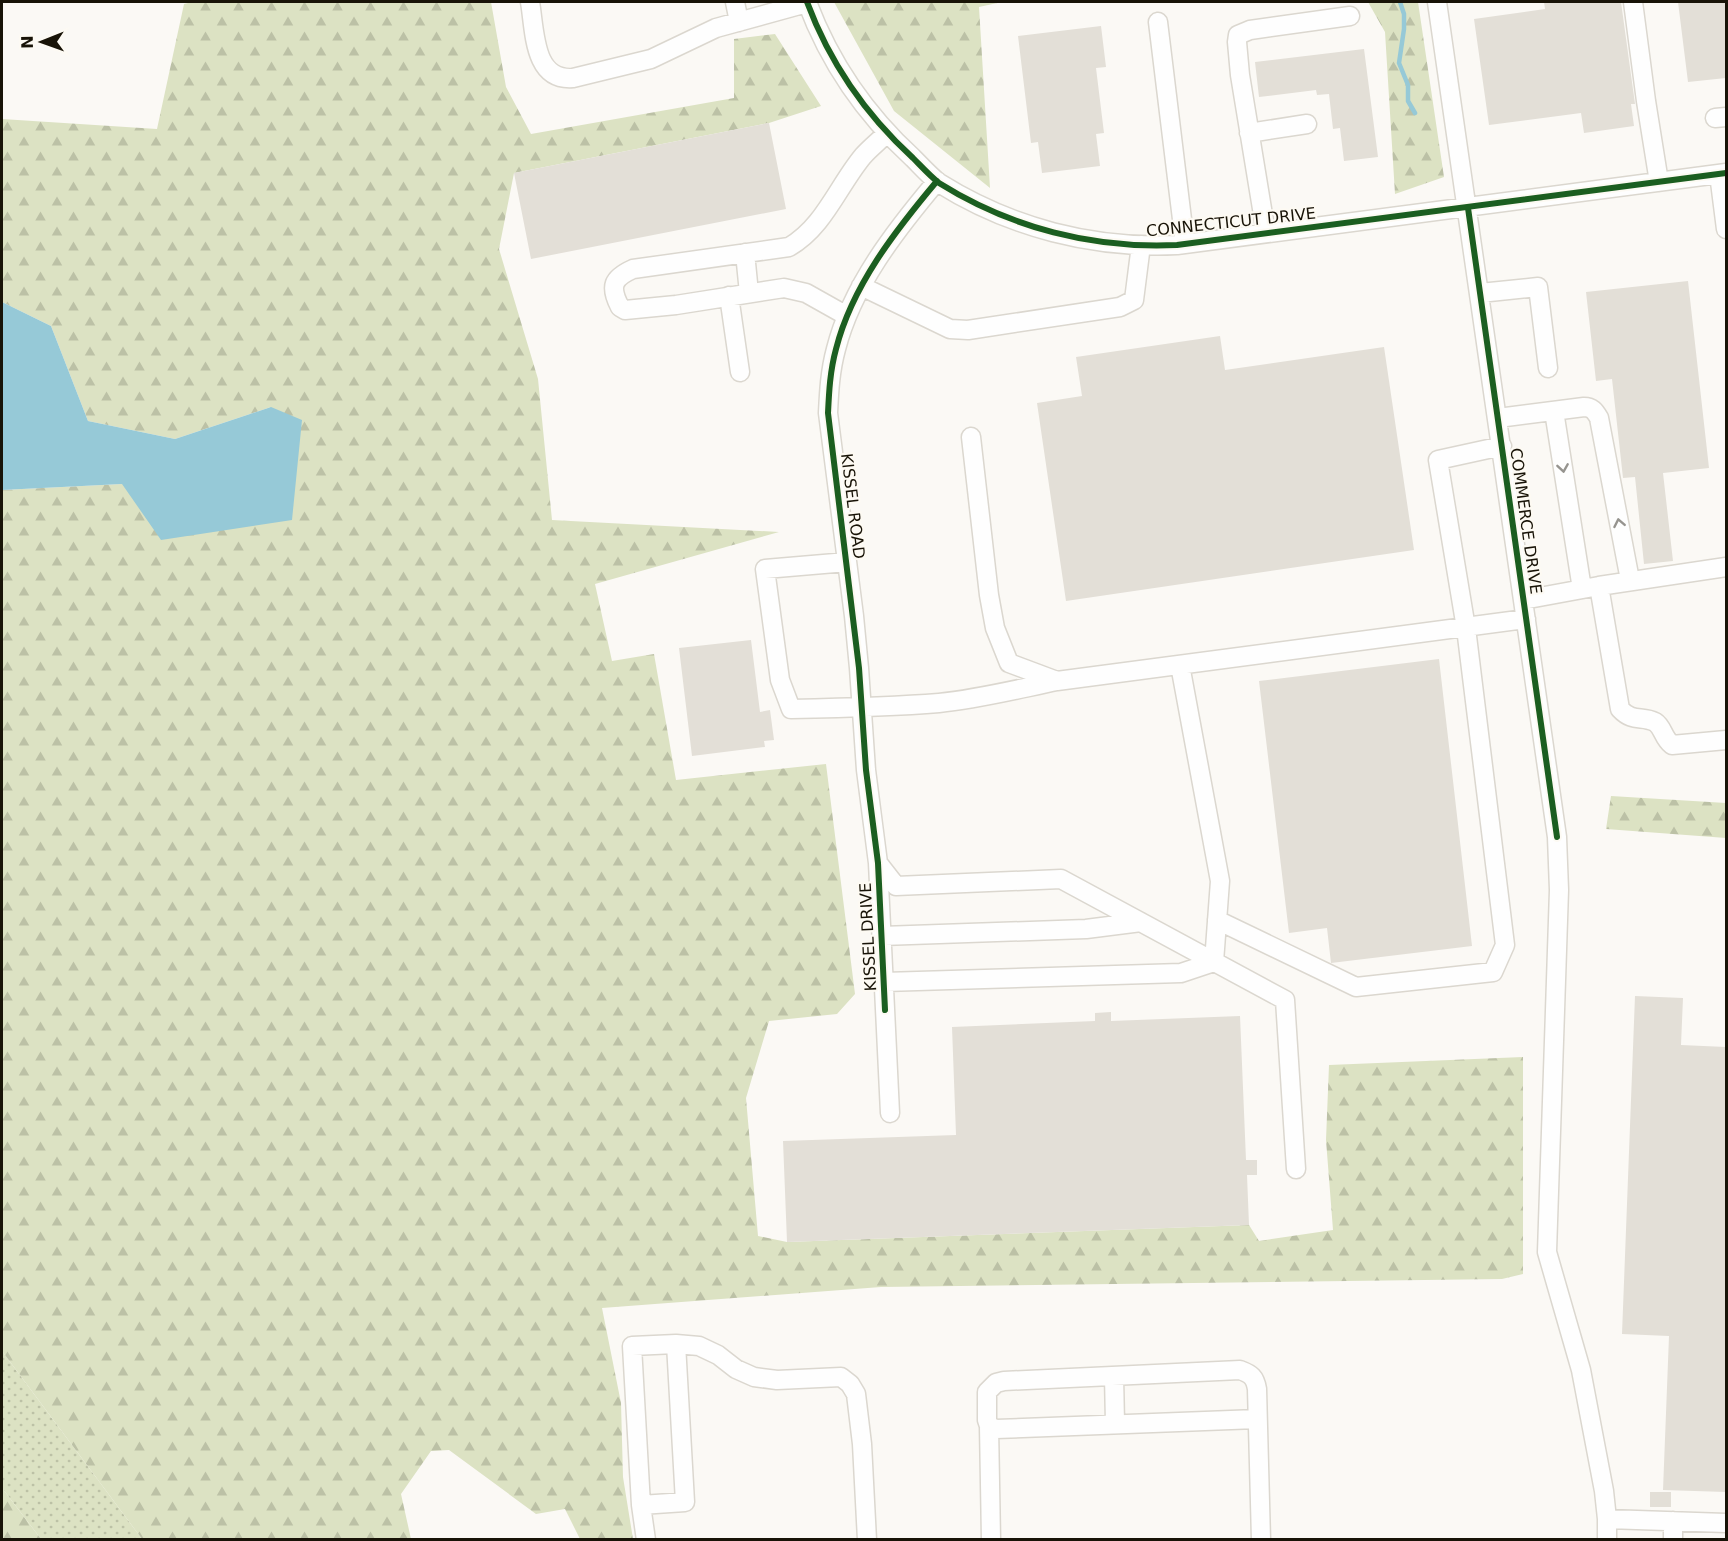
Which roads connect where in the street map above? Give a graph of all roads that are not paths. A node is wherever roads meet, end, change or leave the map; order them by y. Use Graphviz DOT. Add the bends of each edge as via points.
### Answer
graph roads {
  1 [pos="530,2"];
  2 [pos="735,2"];
  3 [pos="807,2"];
  4 [pos="1437,2"];
  5 [pos="1633,2"];
  6 [pos="1350,16"];
  7 [pos="739,22"];
  8 [pos="1158,22"];
  9 [pos="1306,124"];
  10 [pos="887,133"];
  11 [pos="1249,133"];
  12 [pos="1723,174"];
  13 [pos="937,182"];
  14 [pos="1659,182"];
  15 [pos="1468,207"];
  16 [pos="1726,219"];
  17 [pos="1266,233"];
  18 [pos="1185,244"];
  19 [pos="1141,246"];
  20 [pos="745,253"];
  21 [pos="861,286"];
  22 [pos="749,293"];
  23 [pos="1480,293"];
  24 [pos="729,296"];
  25 [pos="846,316"];
  26 [pos="1548,368"];
  27 [pos="740,372"];
  28 [pos="1554,411"];
  29 [pos="1498,418"];
  30 [pos="971,437"];
  31 [pos="1502,447"];
  32 [pos="847,562"];
  33 [pos="1726,567"];
  34 [pos="1630,580"];
  35 [pos="1590,587"];
  36 [pos="1523,600"];
  37 [pos="1526,619"];
  38 [pos="1466,628"];
  39 [pos="1180,665"];
  40 [pos="1057,681"];
  41 [pos="862,708"];
  42 [pos="1726,740"];
  43 [pos="878,863"];
  44 [pos="1217,920"];
  45 [pos="1141,922"];
  46 [pos="882,936"];
  47 [pos="1214,962"];
  48 [pos="884,982"];
  49 [pos="890,1113"];
  50 [pos="1296,1168"];
  51 [pos="676,1344"];
  52 [pos="1114,1376"];
  53 [pos="1257,1419"];
  54 [pos="1115,1423"];
  55 [pos="989,1426"];
  56 [pos="641,1505"];
  57 [pos="1607,1519"];
  58 [pos="1673,1521"];
  59 [pos="1720,1528"];
  60 [pos="646,1539"];
  61 [pos="867,1539"];
  62 [pos="992,1539"];
  63 [pos="1261,1539"];
  64 [pos="1607,1539"];
  65 [pos="1672,1539"];
  1 -- 7 [label="street" via="540,57 546,70 563,79 651,59 716,28"];
  2 -- 7 [label="street"];
  3 -- 7 [label="street"];
  3 -- 10 [label="street, CONNECTICUT DRIVE" via="831,56"];
  4 -- 15 [label="street, COMMERCE DRIVE"];
  5 -- 14 [label="street"];
  6 -- 11 [label="street" via="1238,35"];
  8 -- 18 [label="street"];
  9 -- 11 [label="street"];
  10 -- 13 [label="street, CONNECTICUT DRIVE"];
  10 -- 20 [label="street" via="862,157 802,240 789,247"];
  11 -- 17 [label="street"];
  12 -- 14 [label="street, CONNECTICUT DRIVE"];
  12 -- 16 [label="street"];
  13 -- 19 [label="street, CONNECTICUT DRIVE" via="982,207 1029,226 1075,238"];
  13 -- 21 [label="street, KISSEL ROAD" via="902,223"];
  14 -- 15 [label="street, CONNECTICUT DRIVE"];
  15 -- 17 [label="street, CONNECTICUT DRIVE"];
  15 -- 23 [label="street, COMMERCE DRIVE"];
  17 -- 18 [label="street, CONNECTICUT DRIVE"];
  18 -- 19 [label="street, CONNECTICUT DRIVE"];
  19 -- 21 [label="street" via="1134,300 1120,307 968,330 950,329"];
  20 -- 22 [label="street"];
  20 -- 24 [label="street" via="633,269 619,276 615,284 616,299 625,310"];
  21 -- 25 [label="street, KISSEL ROAD"];
  22 -- 24 [label="street"];
  22 -- 25 [label="street" via="784,288 806,293"];
  23 -- 26 [label="street" via="1538,287"];
  23 -- 29 [label="street, COMMERCE DRIVE"];
  24 -- 27 [label="street"];
  25 -- 32 [label="street, KISSEL ROAD" via="831,370 828,414"];
  28 -- 29 [label="street"];
  34 -- 28 [label="street, one-way" via="1599,418 1589,407"];
  28 -- 35 [label="street, one-way"];
  29 -- 31 [label="street, COMMERCE DRIVE"];
  30 -- 40 [label="street" via="995,628 1010,663"];
  31 -- 36 [label="street, COMMERCE DRIVE"];
  31 -- 38 [label="street" via="1438,460"];
  32 -- 41 [label="street, KISSEL ROAD"];
  32 -- 41 [label="street" via="765,569 780,680 791,709"];
  33 -- 34 [label="street"];
  34 -- 35 [label="street"];
  35 -- 36 [label="street"];
  35 -- 42 [label="street" via="1620,709 1626,716 1652,720 1672,745"];
  36 -- 37 [label="street, COMMERCE DRIVE"];
  37 -- 38 [label="street"];
  37 -- 57 [label="street, COMMERCE DRIVE" via="1557,837 1559,890 1547,1252 1581,1370"];
  38 -- 39 [label="street"];
  38 -- 44 [label="street" via="1505,945 1493,972 1356,987"];
  39 -- 40 [label="street"];
  39 -- 44 [label="street" via="1220,881"];
  40 -- 41 [label="street" via="952,701"];
  41 -- 43 [label="street, KISSEL ROAD"];
  43 -- 45 [label="street" via="896,886 1061,879"];
  43 -- 46 [label="street, KISSEL DRIVE"];
  44 -- 47 [label="street"];
  45 -- 46 [label="street" via="1086,929"];
  45 -- 47 [label="street"];
  46 -- 48 [label="street, KISSEL DRIVE"];
  47 -- 48 [label="street" via="1181,973"];
  47 -- 50 [label="street" via="1285,1000"];
  48 -- 49 [label="street, KISSEL DRIVE"];
  51 -- 56 [label="street" via="685,1502"];
  51 -- 56 [label="street" via="632,1346"];
  51 -- 61 [label="street" via="699,1346 754,1377 841,1377 850,1384 856,1394 862,1444"];
  52 -- 53 [label="street" via="1240,1370 1255,1378"];
  52 -- 54 [label="street"];
  52 -- 55 [label="street" via="996,1383 987,1392"];
  53 -- 54 [label="street"];
  53 -- 63 [label="street"];
  54 -- 55 [label="street" via="996,1429"];
  55 -- 62 [label="street"];
  56 -- 60 [label="street"];
  57 -- 58 [label="street"];
  57 -- 64 [label="street, COMMERCE DRIVE"];
  58 -- 59 [label="street"];
  58 -- 65 [label="street"];
}
